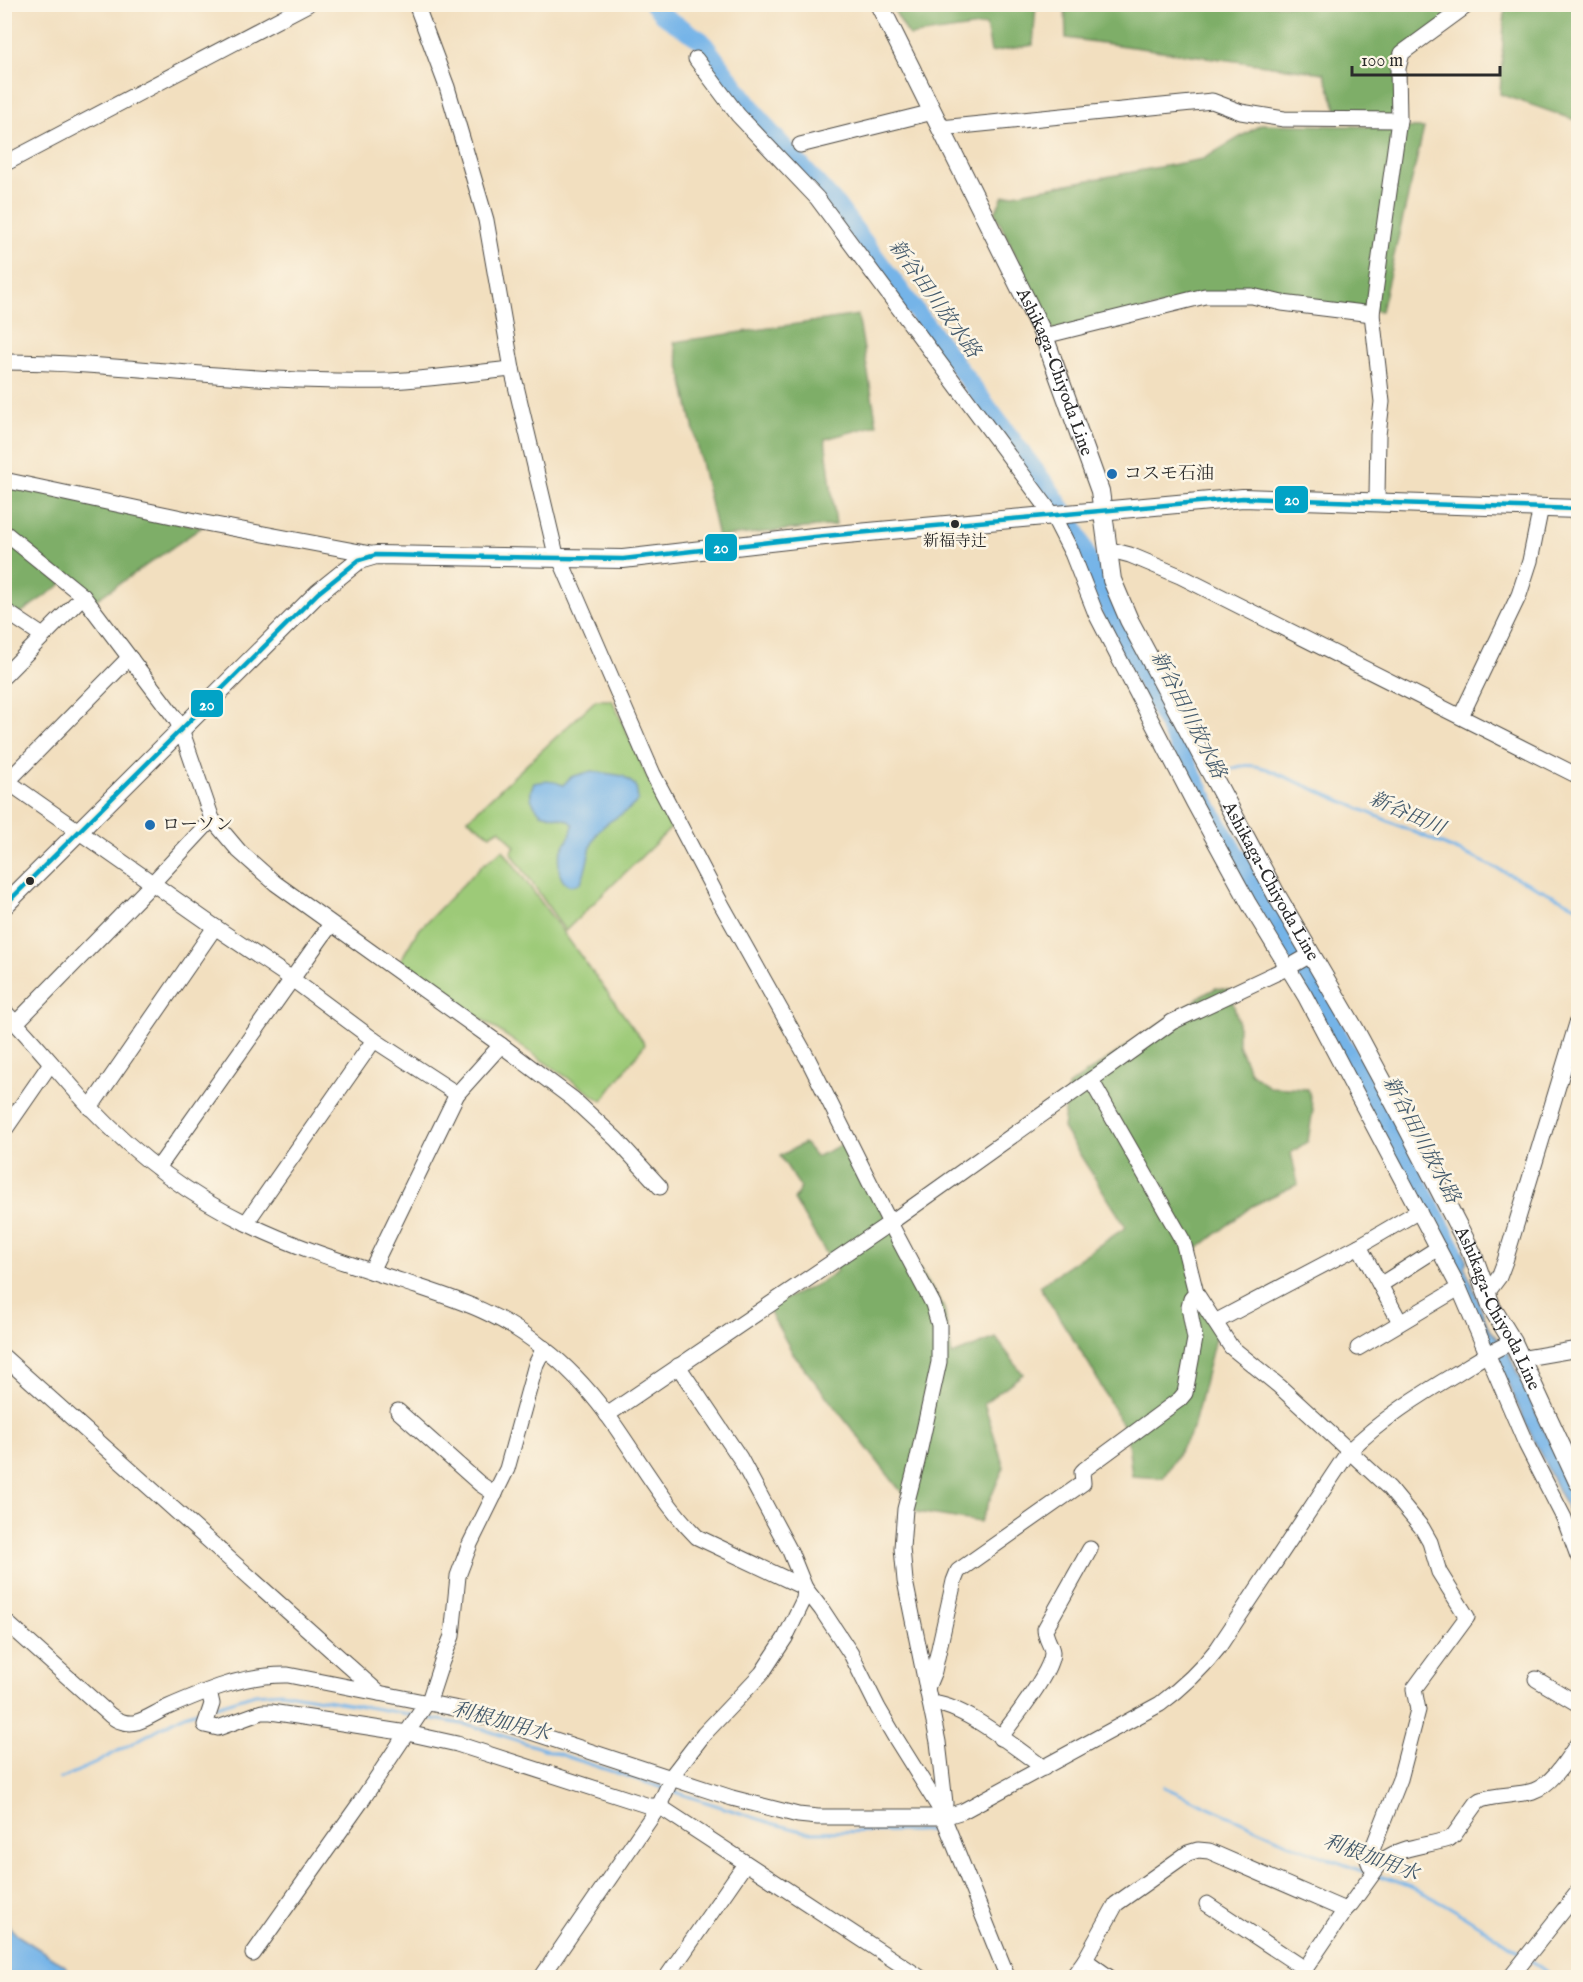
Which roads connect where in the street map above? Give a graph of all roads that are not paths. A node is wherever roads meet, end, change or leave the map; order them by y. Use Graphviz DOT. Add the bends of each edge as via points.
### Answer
graph roads {
  1 [pos="308,4"];
  2 [pos="416,4"];
  3 [pos="879,4"];
  4 [pos="1469,4"];
  5 [pos="696,58"];
  6 [pos="937,120"];
  7 [pos="1399,120"];
  8 [pos="800,145"];
  9 [pos="4,164"];
  10 [pos="1372,314"];
  11 [pos="1044,336"];
  12 [pos="4,362"];
  13 [pos="512,369"];
  14 [pos="4,480"];
  15 [pos="1375,503"];
  16 [pos="1541,507"];
  17 [pos="1578,509"];
  18 [pos="1104,510"];
  19 [pos="1060,514"];
  20 [pos="4,532"];
  21 [pos="1107,549"];
  22 [pos="376,555"];
  23 [pos="558,559"];
  24 [pos="83,596"];
  25 [pos="4,610"];
  26 [pos="43,636"];
  27 [pos="131,659"];
  28 [pos="4,675"];
  29 [pos="1461,716"];
  30 [pos="182,729"];
  31 [pos="1578,776"];
  32 [pos="6,780"];
  33 [pos="212,819"];
  34 [pos="79,832"];
  35 [pos="153,883"];
  36 [pos="8,895"];
  37 [pos="331,924"];
  38 [pos="214,927"];
  39 [pos="1309,956"];
  40 [pos="1289,967"];
  41 [pos="292,979"];
  42 [pos="4,1011"];
  43 [pos="1578,1020"];
  44 [pos="16,1023"];
  45 [pos="374,1040"];
  46 [pos="501,1045"];
  47 [pos="51,1063"];
  48 [pos="1091,1080"];
  49 [pos="457,1094"];
  50 [pos="90,1107"];
  51 [pos="4,1131"];
  52 [pos="158,1168"];
  53 [pos="660,1187"];
  54 [pos="1419,1211"];
  55 [pos="246,1223"];
  56 [pos="890,1223"];
  57 [pos="1359,1246"];
  58 [pos="1438,1248"];
  59 [pos="371,1271"];
  60 [pos="1380,1285"];
  61 [pos="1459,1288"];
  62 [pos="1196,1293"];
  63 [pos="1487,1293"];
  64 [pos="1215,1322"];
  65 [pos="1400,1322"];
  66 [pos="1510,1343"];
  67 [pos="544,1348"];
  68 [pos="1358,1348"];
  69 [pos="1578,1349"];
  70 [pos="1490,1352"];
  71 [pos="4,1357"];
  72 [pos="1520,1359"];
  73 [pos="678,1366"];
  74 [pos="398,1411"];
  75 [pos="607,1415"];
  76 [pos="1349,1451"];
  77 [pos="1578,1482"];
  78 [pos="495,1494"];
  79 [pos="1090,1549"];
  80 [pos="1578,1556"];
  81 [pos="806,1588"];
  82 [pos="4,1620"];
  83 [pos="1536,1679"];
  84 [pos="209,1691"];
  85 [pos="379,1693"];
  86 [pos="928,1696"];
  87 [pos="426,1703"];
  88 [pos="1578,1704"];
  89 [pos="407,1733"];
  90 [pos="1000,1738"];
  91 [pos="1576,1752"];
  92 [pos="1044,1767"];
  93 [pos="665,1791"];
  94 [pos="944,1817"];
  95 [pos="745,1864"];
  96 [pos="1376,1868"];
  97 [pos="1578,1892"];
  98 [pos="1207,1904"];
  99 [pos="1345,1910"];
  100 [pos="253,1954"];
  101 [pos="1085,1960"];
  102 [pos="1302,1973"];
  103 [pos="541,1977"];
  104 [pos="666,1977"];
  105 [pos="921,1977"];
  106 [pos="1008,1977"];
  107 [pos="1072,1977"];
  108 [pos="1110,1977"];
  109 [pos="1510,1977"];
  1 -- 9 [label="street"];
  2 -- 13 [label="street" via="447,87 484,213"];
  3 -- 6 [label="main road, Ashikaga-Chiyoda Line"];
  4 -- 7 [label="street" via="1402,53 1398,68"];
  5 -- 19 [label="street" via="738,115 817,198"];
  6 -- 7 [label="street" via="1212,101 1241,112 1284,118"];
  6 -- 8 [label="street"];
  6 -- 11 [label="main road, Ashikaga-Chiyoda Line"];
  7 -- 10 [label="street"];
  10 -- 11 [label="street" via="1252,296 1205,296"];
  10 -- 15 [label="street" via="1382,402"];
  11 -- 18 [label="main road, Ashikaga-Chiyoda Line"];
  12 -- 13 [label="street" via="356,381"];
  13 -- 23 [label="street"];
  14 -- 22 [label="street" via="205,524"];
  15 -- 16 [label="main road"];
  15 -- 18 [label="main road" via="1243,498"];
  16 -- 17 [label="main road"];
  16 -- 29 [label="street" via="1519,595"];
  18 -- 19 [label="main road"];
  18 -- 21 [label="main road, Ashikaga-Chiyoda Line"];
  19 -- 23 [label="main road" via="652,557"];
  19 -- 40 [label="street" via="1096,614 1249,904"];
  20 -- 24 [label="street"];
  21 -- 29 [label="street" via="1180,576"];
  21 -- 39 [label="main road, Ashikaga-Chiyoda Line" via="1112,580 1129,620"];
  22 -- 23 [label="main road"];
  22 -- 30 [label="main road" via="359,560 318,593"];
  23 -- 56 [label="street" via="653,774 808,1059"];
  24 -- 26 [label="street"];
  24 -- 27 [label="street"];
  25 -- 26 [label="street"];
  26 -- 28 [label="street"];
  27 -- 30 [label="street"];
  27 -- 32 [label="street"];
  29 -- 31 [label="street"];
  30 -- 33 [label="street"];
  30 -- 34 [label="main road"];
  32 -- 34 [label="street"];
  33 -- 35 [label="street"];
  33 -- 37 [label="street" via="253,864"];
  34 -- 35 [label="street"];
  34 -- 36 [label="main road"];
  35 -- 38 [label="street"];
  35 -- 44 [label="street"];
  37 -- 41 [label="street"];
  37 -- 46 [label="street"];
  38 -- 41 [label="street"];
  38 -- 50 [label="street"];
  39 -- 40 [label="street"];
  39 -- 63 [label="main road, Ashikaga-Chiyoda Line" via="1398,1109 1473,1255"];
  40 -- 48 [label="street" via="1172,1022"];
  40 -- 54 [label="street"];
  41 -- 45 [label="street"];
  41 -- 52 [label="street"];
  42 -- 44 [label="street"];
  43 -- 63 [label="street" via="1505,1261"];
  44 -- 47 [label="street"];
  45 -- 49 [label="street"];
  45 -- 55 [label="street"];
  46 -- 49 [label="street"];
  46 -- 53 [label="street" via="573,1099"];
  47 -- 50 [label="street"];
  47 -- 51 [label="street"];
  48 -- 56 [label="street"];
  48 -- 62 [label="street" via="1183,1241"];
  49 -- 59 [label="street"];
  50 -- 52 [label="street"];
  52 -- 55 [label="street"];
  54 -- 57 [label="street"];
  54 -- 58 [label="street"];
  55 -- 59 [label="street" via="310,1251"];
  56 -- 73 [label="street"];
  56 -- 86 [label="street" via="933,1304 939,1326 939,1362 905,1509 902,1548"];
  57 -- 60 [label="street"];
  57 -- 64 [label="street"];
  58 -- 60 [label="street"];
  58 -- 61 [label="street"];
  59 -- 67 [label="street" via="482,1309"];
  60 -- 65 [label="street"];
  61 -- 65 [label="street"];
  61 -- 70 [label="street"];
  62 -- 64 [label="street"];
  62 -- 86 [label="street" via="1189,1307 1195,1339 1185,1393 1085,1468 1083,1483 958,1571"];
  63 -- 66 [label="main road, Ashikaga-Chiyoda Line"];
  64 -- 76 [label="street" via="1232,1347"];
  65 -- 68 [label="street"];
  66 -- 70 [label="street"];
  66 -- 72 [label="main road, Ashikaga-Chiyoda Line"];
  67 -- 75 [label="street"];
  67 -- 78 [label="street" via="536,1364 507,1470"];
  69 -- 72 [label="street"];
  70 -- 76 [label="street" via="1403,1406"];
  70 -- 80 [label="street" via="1526,1444 1564,1518"];
  71 -- 85 [label="street"];
  72 -- 77 [label="main road, Ashikaga-Chiyoda Line"];
  73 -- 75 [label="street"];
  73 -- 81 [label="street" via="740,1458"];
  74 -- 78 [label="street"];
  75 -- 81 [label="street" via="654,1484 697,1537"];
  76 -- 92 [label="street" via="1201,1670 1160,1704"];
  76 -- 96 [label="street" via="1413,1515 1430,1542 1439,1572 1467,1617 1414,1689 1418,1710 1398,1787 1368,1860"];
  78 -- 87 [label="street" via="458,1576 452,1636"];
  79 -- 90 [label="street" via="1045,1629 1052,1651 1049,1668"];
  81 -- 93 [label="street" via="785,1638 762,1673 704,1734"];
  81 -- 94 [label="street" via="840,1635 878,1708"];
  82 -- 84 [label="street" via="111,1715 125,1722 136,1722"];
  83 -- 88 [label="street"];
  84 -- 85 [label="street" via="228,1683 288,1675"];
  84 -- 89 [label="street" via="212,1704 205,1725 213,1728 271,1712"];
  85 -- 87 [label="street"];
  86 -- 90 [label="street"];
  86 -- 94 [label="street" via="938,1742"];
  87 -- 89 [label="street"];
  87 -- 93 [label="street" via="472,1713"];
  89 -- 93 [label="street" via="457,1744 649,1806"];
  89 -- 100 [label="street"];
  90 -- 92 [label="street"];
  91 -- 96 [label="street" via="1541,1787 1481,1800 1449,1839 1395,1853"];
  92 -- 94 [label="street" via="963,1811"];
  93 -- 94 [label="street" via="732,1798 818,1817"];
  93 -- 95 [label="street"];
  93 -- 103 [label="street"];
  94 -- 106 [label="street"];
  95 -- 104 [label="street"];
  95 -- 105 [label="street"];
  96 -- 99 [label="street"];
  97 -- 109 [label="street"];
  98 -- 102 [label="street"];
  99 -- 101 [label="street" via="1209,1851 1198,1850 1116,1904"];
  99 -- 102 [label="street"];
  101 -- 107 [label="street"];
  101 -- 108 [label="street"];
}
